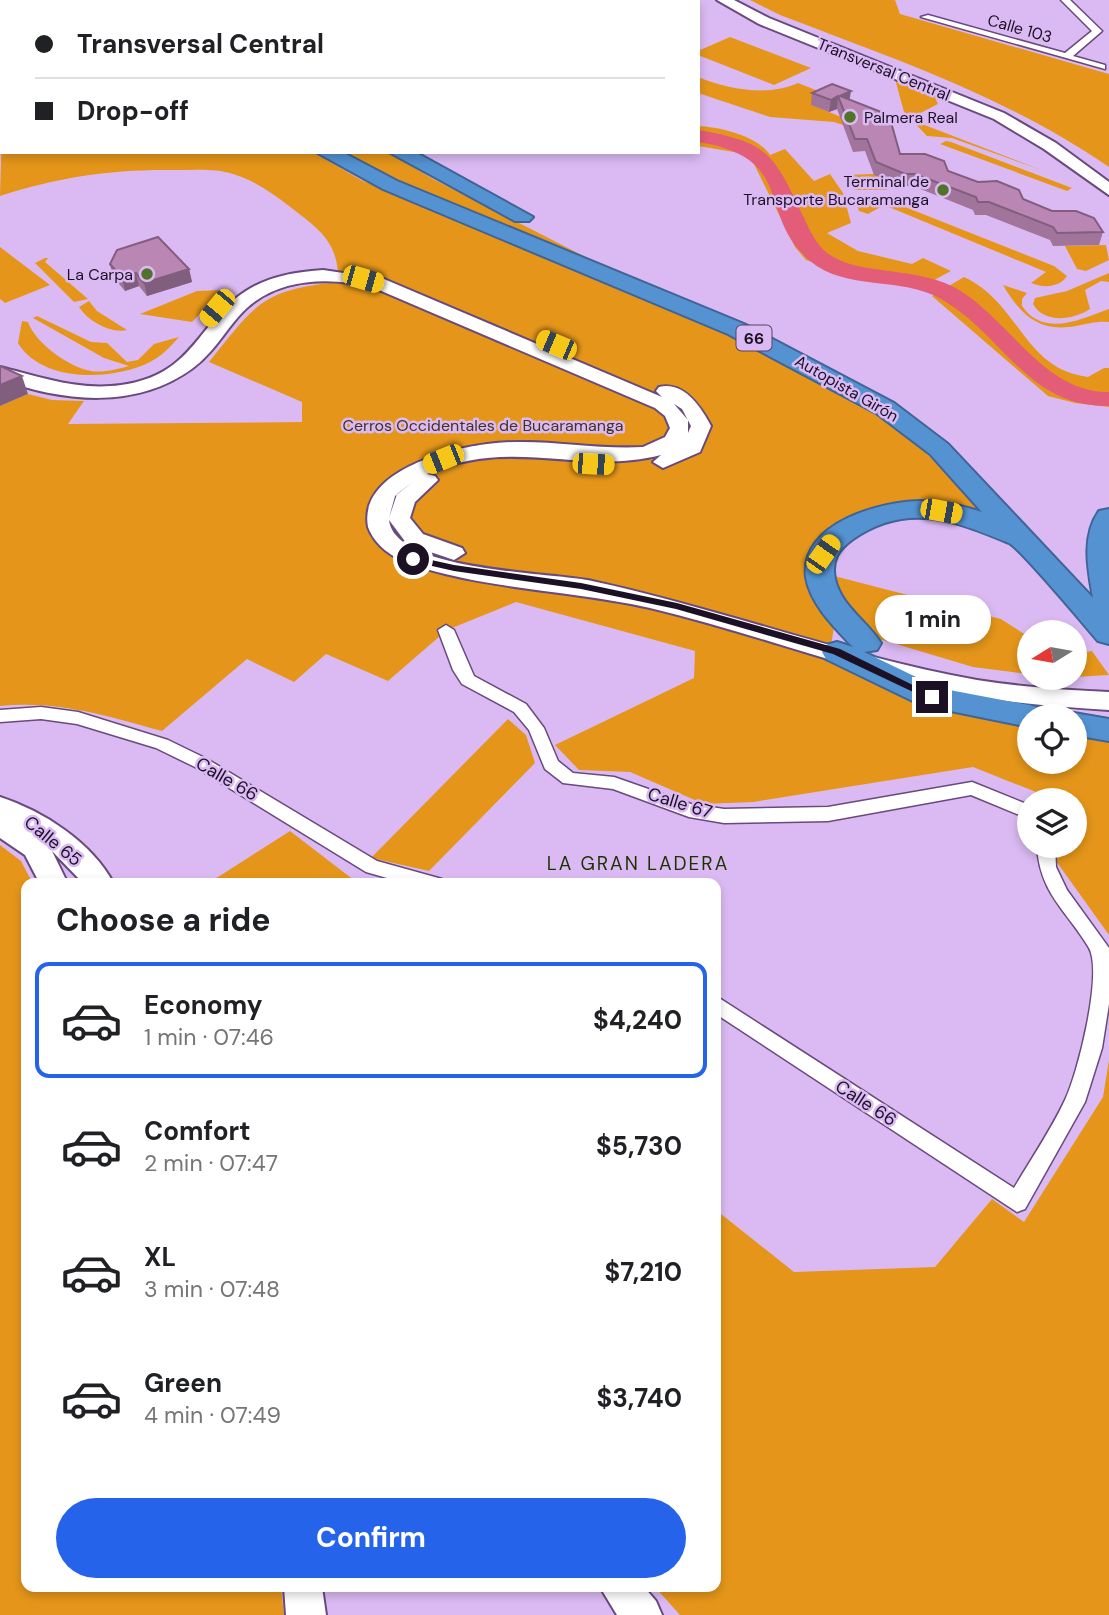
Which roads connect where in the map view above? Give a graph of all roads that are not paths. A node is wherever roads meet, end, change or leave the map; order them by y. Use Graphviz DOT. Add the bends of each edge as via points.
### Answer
graph roads {
  1 [pos="724,0"];
  2 [pos="745,0"];
  3 [pos="1065,0"];
  4 [pos="925,17"];
  5 [pos="1066,57"];
  6 [pos="1102,67"];
  7 [pos="330,154"];
  8 [pos="404,154"];
  9 [pos="1109,177"];
  10 [pos="1109,190"];
  11 [pos="215,322"];
  12 [pos="3,368"];
  13 [pos="1109,517"];
  14 [pos="1048,566"];
  15 [pos="1109,610"];
  16 [pos="446,630"];
  17 [pos="1109,634"];
  18 [pos="851,647"];
  19 [pos="1109,685"];
  20 [pos="1109,701"];
  21 [pos="1017,714"];
  22 [pos="2,715"];
  23 [pos="1087,726"];
  24 [pos="1109,730"];
  25 [pos="0,807"];
  26 [pos="1017,807"];
  27 [pos="0,827"];
  28 [pos="1046,858"];
  29 [pos="92,874"];
  30 [pos="52,878"];
  31 [pos="68,878"];
  32 [pos="415,878"];
  33 [pos="721,1007"];
  34 [pos="304,1592"];
  35 [pos="623,1592"];
  36 [pos="306,1615"];
  37 [pos="642,1615"];
  1 -- 10 [label="main road, Transversal Central" via="764,21 999,116 1050,146"];
  2 -- 9 [label="main road, Transversal Central" via="776,17 996,105 1061,142"];
  3 -- 5 [label="street, Calle 103" via="1097,31"];
  4 -- 5 [label="street, Calle 103"];
  5 -- 6 [label="street, Calle 103"];
  7 -- 14 [label="highway, Autopista Girón / 66" via="390,185 725,324 862,394 931,443"];
  8 -- 15 [label="highway, Autopista Girón / 66" via="594,254 737,318 890,397 957,451"];
  11 -- 12 [label="main road" via="200,352 178,370 123,390 58,392"];
  11 -- 18 [label="main road" via="275,284 330,275 363,279 662,404 675,414 680,432 659,449 626,454 510,447 466,453 425,467 383,496 378,520 381,532 399,552 433,565 612,592"];
  11 -- 18 [label="main road" via="228,298 265,277 309,267 357,267 389,275 676,395 690,405 701,426 693,448 673,459 634,465 524,460 460,467 416,488 405,499 399,519 415,539 445,551 642,581"];
  13 -- 15 [label="highway" via="1100,552"];
  14 -- 17 [label="highway, Autopista Girón / 66"];
  14 -- 18 [label="highway" via="997,528 960,514 897,512 858,523 831,542 820,564 824,586"];
  16 -- 26 [label="street, Calle 67" via="468,680 520,707 551,765 569,779 614,783 689,810 742,817 828,814 972,789"];
  18 -- 19 [label="main road" via="1017,680"];
  18 -- 20 [label="main road" via="920,676 1061,700"];
  18 -- 21 [label="highway" via="932,697"];
  22 -- 32 [label="street, Calle 66" via="41,713 78,718 162,744 366,864"];
  23 -- 24 [label="highway"];
  25 -- 29 [label="main road, Calle 65" via="29,818"];
  27 -- 30 [label="main road, Calle 65" via="33,846"];
  28 -- 33 [label="street, Calle 66" via="1060,894 1100,949 1104,975 1092,1048 1075,1102 1017,1202"];
  29 -- 31 [label="main road"];
  34 -- 36 [label="main road"];
  35 -- 37 [label="main road"];
}
